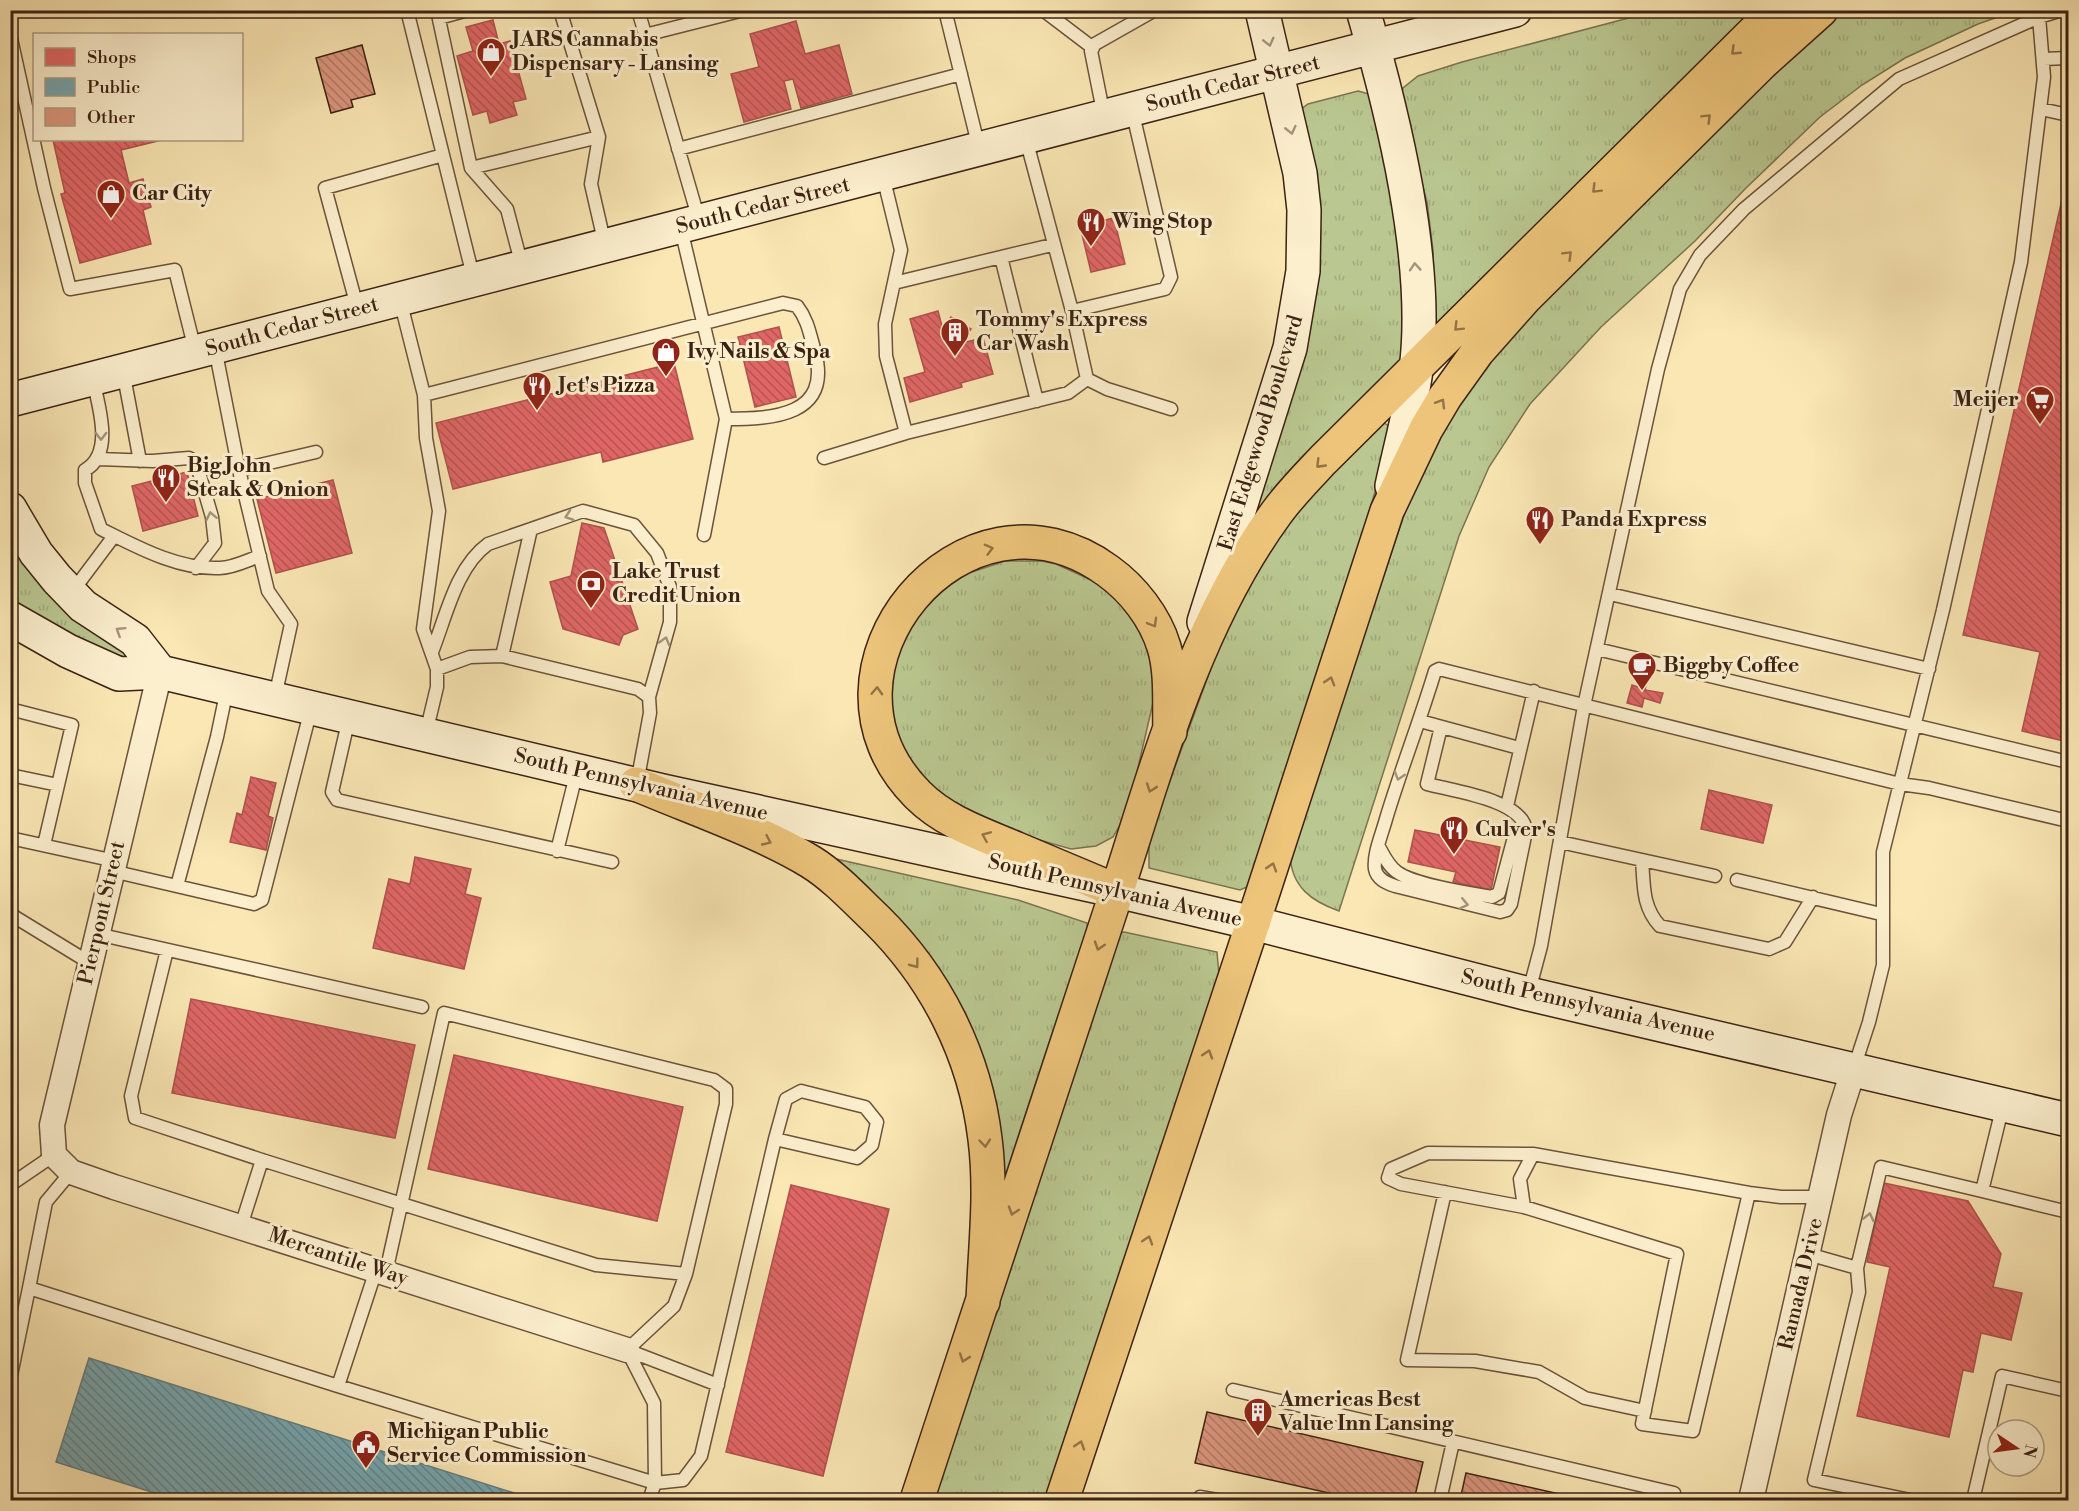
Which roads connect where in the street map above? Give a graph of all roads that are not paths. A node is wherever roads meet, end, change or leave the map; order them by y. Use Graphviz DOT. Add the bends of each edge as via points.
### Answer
graph roads {
  1 [pos="407,10"];
  2 [pos="468,10"];
  3 [pos="560,10"];
  4 [pos="638,10"];
  5 [pos="744,10"];
  6 [pos="945,10"];
  7 [pos="1043,10"];
  8 [pos="1155,10"];
  9 [pos="1262,10"];
  10 [pos="1363,10"];
  11 [pos="1515,10"];
  12 [pos="1776,10"];
  13 [pos="1821,10"];
  14 [pos="2062,10"];
  15 [pos="438,14"];
  16 [pos="2039,17"];
  17 [pos="10,34"];
  18 [pos="645,35"];
  19 [pos="1093,48"];
  20 [pos="1374,48"];
  21 [pos="2043,58"];
  22 [pos="2068,58"];
  23 [pos="1277,73"];
  24 [pos="961,74"];
  25 [pos="2041,110"];
  26 [pos="1118,114"];
  27 [pos="2068,115"];
  28 [pos="599,137"];
  29 [pos="33,138"];
  30 [pos="1025,138"];
  31 [pos="34,141"];
  32 [pos="678,149"];
  33 [pos="980,149"];
  34 [pos="443,155"];
  35 [pos="471,168"];
  36 [pos="883,174"];
  37 [pos="690,224"];
  38 [pos="1052,245"];
  39 [pos="605,246"];
  40 [pos="1001,257"];
  41 [pos="523,268"];
  42 [pos="474,280"];
  43 [pos="894,283"];
  44 [pos="400,299"];
  45 [pos="358,310"];
  46 [pos="1072,311"];
  47 [pos="705,325"];
  48 [pos="205,350"];
  49 [pos="1416,369"];
  50 [pos="108,375"];
  51 [pos="1087,379"];
  52 [pos="424,395"];
  53 [pos="10,400"];
  54 [pos="1037,401"];
  55 [pos="1171,409"];
  56 [pos="726,420"];
  57 [pos="906,433"];
  58 [pos="316,452"];
  59 [pos="824,458"];
  60 [pos="99,459"];
  61 [pos="140,461"];
  62 [pos="239,470"];
  63 [pos="10,510"];
  64 [pos="1387,511"];
  65 [pos="531,529"];
  66 [pos="704,535"];
  67 [pos="114,536"];
  68 [pos="261,556"];
  69 [pos="196,568"];
  70 [pos="71,594"];
  71 [pos="1610,594"];
  72 [pos="10,618"];
  73 [pos="1597,649"];
  74 [pos="432,652"];
  75 [pos="502,656"];
  76 [pos="437,669"];
  77 [pos="1929,669"];
  78 [pos="160,672"];
  79 [pos="1189,675"];
  80 [pos="227,688"];
  81 [pos="1534,691"];
  82 [pos="649,697"];
  83 [pos="274,699"];
  84 [pos="1584,706"];
  85 [pos="311,708"];
  86 [pos="10,709"];
  87 [pos="349,717"];
  88 [pos="1420,721"];
  89 [pos="1916,725"];
  90 [pos="1441,727"];
  91 [pos="1170,732"];
  92 [pos="426,735"];
  93 [pos="1519,748"];
  94 [pos="2068,762"];
  95 [pos="577,770"];
  96 [pos="10,775"];
  97 [pos="636,784"];
  98 [pos="1900,784"];
  99 [pos="58,785"];
  100 [pos="1507,806"];
  101 [pos="2068,821"];
  102 [pos="10,838"];
  103 [pos="1560,842"];
  104 [pos="44,845"];
  105 [pos="557,851"];
  106 [pos="1642,860"];
  107 [pos="612,862"];
  108 [pos="113,866"];
  109 [pos="1715,876"];
  110 [pos="1737,880"];
  111 [pos="177,886"];
  112 [pos="1117,891"];
  113 [pos="1813,897"];
  114 [pos="10,914"];
  115 [pos="1881,914"];
  116 [pos="1253,923"];
  117 [pos="97,934"];
  118 [pos="167,950"];
  119 [pos="90,963"];
  120 [pos="1529,994"];
  121 [pos="422,1007"];
  122 [pos="1854,1068"];
  123 [pos="2003,1104"];
  124 [pos="2068,1120"];
  125 [pos="775,1139"];
  126 [pos="1533,1154"];
  127 [pos="262,1161"];
  128 [pos="63,1164"];
  129 [pos="10,1185"];
  130 [pos="1982,1191"];
  131 [pos="1445,1192"];
  132 [pos="1749,1193"];
  133 [pos="1820,1197"];
  134 [pos="401,1204"];
  135 [pos="1524,1207"];
  136 [pos="2068,1212"];
  137 [pos="241,1226"];
  138 [pos="1808,1254"];
  139 [pos="1857,1268"];
  140 [pos="381,1271"];
  141 [pos="686,1274"];
  142 [pos="29,1287"];
  143 [pos="983,1302"];
  144 [pos="627,1350"];
  145 [pos="10,1380"];
  146 [pos="718,1385"];
  147 [pos="338,1386"];
  148 [pos="1233,1390"];
  149 [pos="2068,1391"];
  150 [pos="1645,1412"];
  151 [pos="1453,1442"];
  152 [pos="655,1483"];
  153 [pos="1674,1493"];
  154 [pos="1200,1497"];
  155 [pos="649,1500"];
  156 [pos="917,1500"];
  157 [pos="1062,1500"];
  158 [pos="1217,1500"];
  159 [pos="1440,1500"];
  160 [pos="1751,1500"];
  161 [pos="1910,1500"];
  162 [pos="1973,1500"];
  1 -- 34 [label="lane"];
  2 -- 15 [label="lane"];
  3 -- 28 [label="lane"];
  4 -- 18 [label="lane"];
  5 -- 18 [label="lane"];
  6 -- 24 [label="lane"];
  7 -- 19 [label="lane"];
  8 -- 19 [label="lane"];
  9 -- 23 [label="main road, East Edgewood Boulevard, one-way"];
  10 -- 20 [label="main road"];
  11 -- 20 [label="main road, South Cedar Street"];
  12 -- 49 [label="main road, one-way"];
  64 -- 13 [label="main road, one-way" via="1445,397 1500,326 1762,63"];
  14 -- 16 [label="lane"];
  15 -- 35 [label="lane"];
  16 -- 21 [label="lane"];
  16 -- 71 [label="lane" via="1899,79 1744,209 1701,255 1680,289 1672,312"];
  17 -- 29 [label="lane"];
  18 -- 32 [label="lane"];
  19 -- 26 [label="lane"];
  20 -- 23 [label="main road, South Cedar Street"];
  49 -- 20 [label="main road, one-way" via="1418,306 1413,240 1402,169"];
  21 -- 22 [label="lane"];
  21 -- 25 [label="lane"];
  23 -- 26 [label="main road, South Cedar Street"];
  23 -- 79 [label="main road, East Edgewood Boulevard, one-way" via="1302,190 1305,242 1300,302 1288,357"];
  24 -- 32 [label="lane"];
  24 -- 33 [label="lane"];
  25 -- 27 [label="lane"];
  25 -- 77 [label="lane" via="2020,262"];
  26 -- 30 [label="main road, South Cedar Street"];
  26 -- 46 [label="lane" via="1171,277 1165,289"];
  28 -- 35 [label="lane"];
  28 -- 39 [label="lane" via="591,184"];
  30 -- 33 [label="main road, South Cedar Street"];
  30 -- 38 [label="lane"];
  31 -- 48 [label="lane" via="70,289 175,270"];
  32 -- 37 [label="lane"];
  33 -- 36 [label="main road, South Cedar Street"];
  34 -- 42 [label="lane"];
  34 -- 45 [label="lane" via="325,188"];
  35 -- 41 [label="lane" via="507,209"];
  36 -- 37 [label="main road, South Cedar Street"];
  36 -- 43 [label="lane" via="901,250"];
  37 -- 39 [label="main road, South Cedar Street"];
  37 -- 47 [label="lane"];
  38 -- 40 [label="lane"];
  38 -- 46 [label="lane"];
  39 -- 41 [label="main road, South Cedar Street"];
  40 -- 43 [label="lane"];
  40 -- 54 [label="lane"];
  41 -- 42 [label="main road, South Cedar Street"];
  42 -- 44 [label="main road, South Cedar Street"];
  43 -- 57 [label="lane" via="885,324 886,356"];
  44 -- 45 [label="main road, South Cedar Street"];
  44 -- 52 [label="lane"];
  45 -- 48 [label="main road, South Cedar Street"];
  46 -- 51 [label="lane"];
  47 -- 52 [label="lane"];
  47 -- 56 [label="lane"];
  47 -- 56 [label="lane" via="783,303 797,306 805,317 818,364 818,387 805,405 759,419"];
  48 -- 50 [label="main road, South Cedar Street"];
  48 -- 62 [label="lane"];
  49 -- 64 [label="main road"];
  49 -- 79 [label="main road, one-way" via="1323,460 1275,514 1244,563"];
  50 -- 53 [label="main road, South Cedar Street"];
  50 -- 60 [label="lane, one-way" via="100,414"];
  50 -- 61 [label="lane"];
  51 -- 54 [label="lane" via="1068,393"];
  51 -- 55 [label="lane"];
  52 -- 74 [label="lane" via="426,438 439,511 423,629"];
  54 -- 57 [label="lane"];
  56 -- 66 [label="lane"];
  57 -- 59 [label="lane"];
  58 -- 62 [label="lane"];
  60 -- 61 [label="lane"];
  60 -- 67 [label="lane" via="85,470 85,483 101,529"];
  69 -- 61 [label="lane, one-way" via="215,543 212,517 196,462"];
  62 -- 68 [label="lane"];
  63 -- 70 [label="main road" via="36,553"];
  116 -- 64 [label="main road, one-way"];
  65 -- 74 [label="lane" via="488,544 475,553 465,568"];
  65 -- 75 [label="lane"];
  82 -- 65 [label="lane, one-way" via="670,622 670,587 657,553 634,525 583,511"];
  67 -- 69 [label="lane"];
  67 -- 70 [label="lane"];
  68 -- 69 [label="lane" via="223,568"];
  68 -- 83 [label="lane" via="268,591 291,624"];
  78 -- 70 [label="main road, one-way" via="135,640"];
  71 -- 73 [label="lane"];
  71 -- 77 [label="lane"];
  72 -- 78 [label="main road, South Pennsylvania Avenue" via="118,674"];
  73 -- 84 [label="lane"];
  73 -- 89 [label="lane"];
  74 -- 76 [label="lane"];
  75 -- 76 [label="lane" via="470,657"];
  75 -- 82 [label="lane" via="638,689"];
  76 -- 92 [label="lane"];
  77 -- 89 [label="lane"];
  78 -- 80 [label="main road, South Pennsylvania Avenue"];
  78 -- 108 [label="street, Pierpont Street"];
  79 -- 91 [label="main road"];
  80 -- 83 [label="main road, South Pennsylvania Avenue"];
  80 -- 111 [label="lane"];
  81 -- 84 [label="lane"];
  81 -- 88 [label="lane" via="1439,669 1435,671"];
  81 -- 93 [label="lane"];
  82 -- 97 [label="lane" via="650,713"];
  83 -- 85 [label="main road, South Pennsylvania Avenue"];
  84 -- 98 [label="lane"];
  84 -- 103 [label="lane"];
  85 -- 87 [label="main road, South Pennsylvania Avenue"];
  85 -- 111 [label="lane" via="261,900 254,904"];
  86 -- 99 [label="lane" via="72,725"];
  87 -- 92 [label="main road, South Pennsylvania Avenue"];
  87 -- 105 [label="lane" via="332,792 337,800"];
  88 -- 90 [label="lane"];
  88 -- 100 [label="lane, one-way" via="1403,761 1378,845 1375,868 1379,878 1417,894 1500,912 1507,910 1526,831 1521,816"];
  89 -- 94 [label="lane"];
  89 -- 98 [label="lane"];
  90 -- 93 [label="lane"];
  90 -- 100 [label="lane" via="1427,784"];
  91 -- 112 [label="main road, one-way"];
  112 -- 91 [label="main road, one-way" via="960,824 918,794 894,762 880,724 877,687 883,647 912,594 949,565 1004,545 1023,543 1060,548 1082,556 1116,578 1153,622 1167,658"];
  92 -- 95 [label="main road, South Pennsylvania Avenue"];
  93 -- 100 [label="lane"];
  95 -- 97 [label="main road, South Pennsylvania Avenue"];
  95 -- 105 [label="lane"];
  96 -- 99 [label="lane"];
  97 -- 112 [label="main road, South Pennsylvania Avenue"];
  97 -- 143 [label="main road, one-way" via="811,863 894,937 930,984 960,1040 982,1120 988,1196"];
  98 -- 101 [label="lane"];
  98 -- 115 [label="lane" via="1883,852"];
  99 -- 104 [label="lane"];
  102 -- 104 [label="lane"];
  103 -- 106 [label="lane"];
  103 -- 120 [label="lane"];
  104 -- 108 [label="lane"];
  105 -- 107 [label="lane"];
  106 -- 109 [label="lane"];
  106 -- 113 [label="lane" via="1645,898 1650,915 1660,926 1769,949 1785,942"];
  108 -- 111 [label="lane"];
  108 -- 117 [label="street, Pierpont Street"];
  110 -- 113 [label="lane"];
  112 -- 116 [label="main road, South Pennsylvania Avenue"];
  112 -- 143 [label="main road, one-way"];
  113 -- 115 [label="lane"];
  114 -- 119 [label="lane"];
  115 -- 122 [label="lane" via="1883,965"];
  116 -- 120 [label="main road, South Pennsylvania Avenue"];
  157 -- 116 [label="main road, one-way"];
  117 -- 118 [label="lane"];
  117 -- 119 [label="street, Pierpont Street"];
  118 -- 121 [label="lane"];
  118 -- 127 [label="lane" via="131,1096 135,1118"];
  119 -- 128 [label="street, Pierpont Street" via="52,1125"];
  120 -- 122 [label="main road, South Pennsylvania Avenue"];
  122 -- 123 [label="main road, South Pennsylvania Avenue"];
  122 -- 133 [label="street, Ramada Drive"];
  123 -- 124 [label="main road, South Pennsylvania Avenue"];
  123 -- 130 [label="lane"];
  125 -- 125 [label="lane" via="786,1099 801,1091 865,1107 877,1122 872,1145 857,1158"];
  125 -- 146 [label="lane"];
  126 -- 131 [label="lane" via="1428,1154 1391,1169 1388,1178 1401,1184"];
  126 -- 132 [label="lane"];
  126 -- 135 [label="lane" via="1520,1179"];
  127 -- 134 [label="lane"];
  127 -- 137 [label="lane"];
  128 -- 129 [label="lane"];
  128 -- 137 [label="street, Mercantile Way"];
  128 -- 142 [label="lane" via="46,1202"];
  130 -- 136 [label="lane"];
  139 -- 130 [label="lane, one-way" via="1881,1167"];
  131 -- 135 [label="lane"];
  131 -- 150 [label="lane" via="1407,1360 1475,1361 1539,1372 1585,1398"];
  132 -- 133 [label="lane"];
  132 -- 150 [label="lane" via="1693,1431 1642,1424"];
  133 -- 138 [label="street, Ramada Drive"];
  134 -- 140 [label="lane"];
  134 -- 141 [label="lane" via="596,1265"];
  134 -- 141 [label="lane" via="444,1012 714,1080 726,1089 726,1104"];
  135 -- 150 [label="lane" via="1677,1254"];
  137 -- 140 [label="street, Mercantile Way"];
  138 -- 139 [label="lane"];
  138 -- 160 [label="street, Ramada Drive"];
  139 -- 161 [label="lane" via="1859,1292 1814,1480"];
  140 -- 144 [label="street, Mercantile Way"];
  140 -- 147 [label="lane"];
  141 -- 144 [label="lane" via="674,1306"];
  142 -- 145 [label="lane"];
  142 -- 147 [label="lane"];
  143 -- 156 [label="main road, one-way"];
  144 -- 146 [label="lane"];
  144 -- 152 [label="lane" via="654,1403"];
  146 -- 152 [label="lane" via="701,1456 683,1480"];
  147 -- 152 [label="lane"];
  148 -- 151 [label="lane"];
  149 -- 162 [label="lane" via="2002,1376"];
  151 -- 153 [label="lane"];
  151 -- 159 [label="lane"];
  152 -- 155 [label="lane"];
  154 -- 158 [label="lane"];
}
